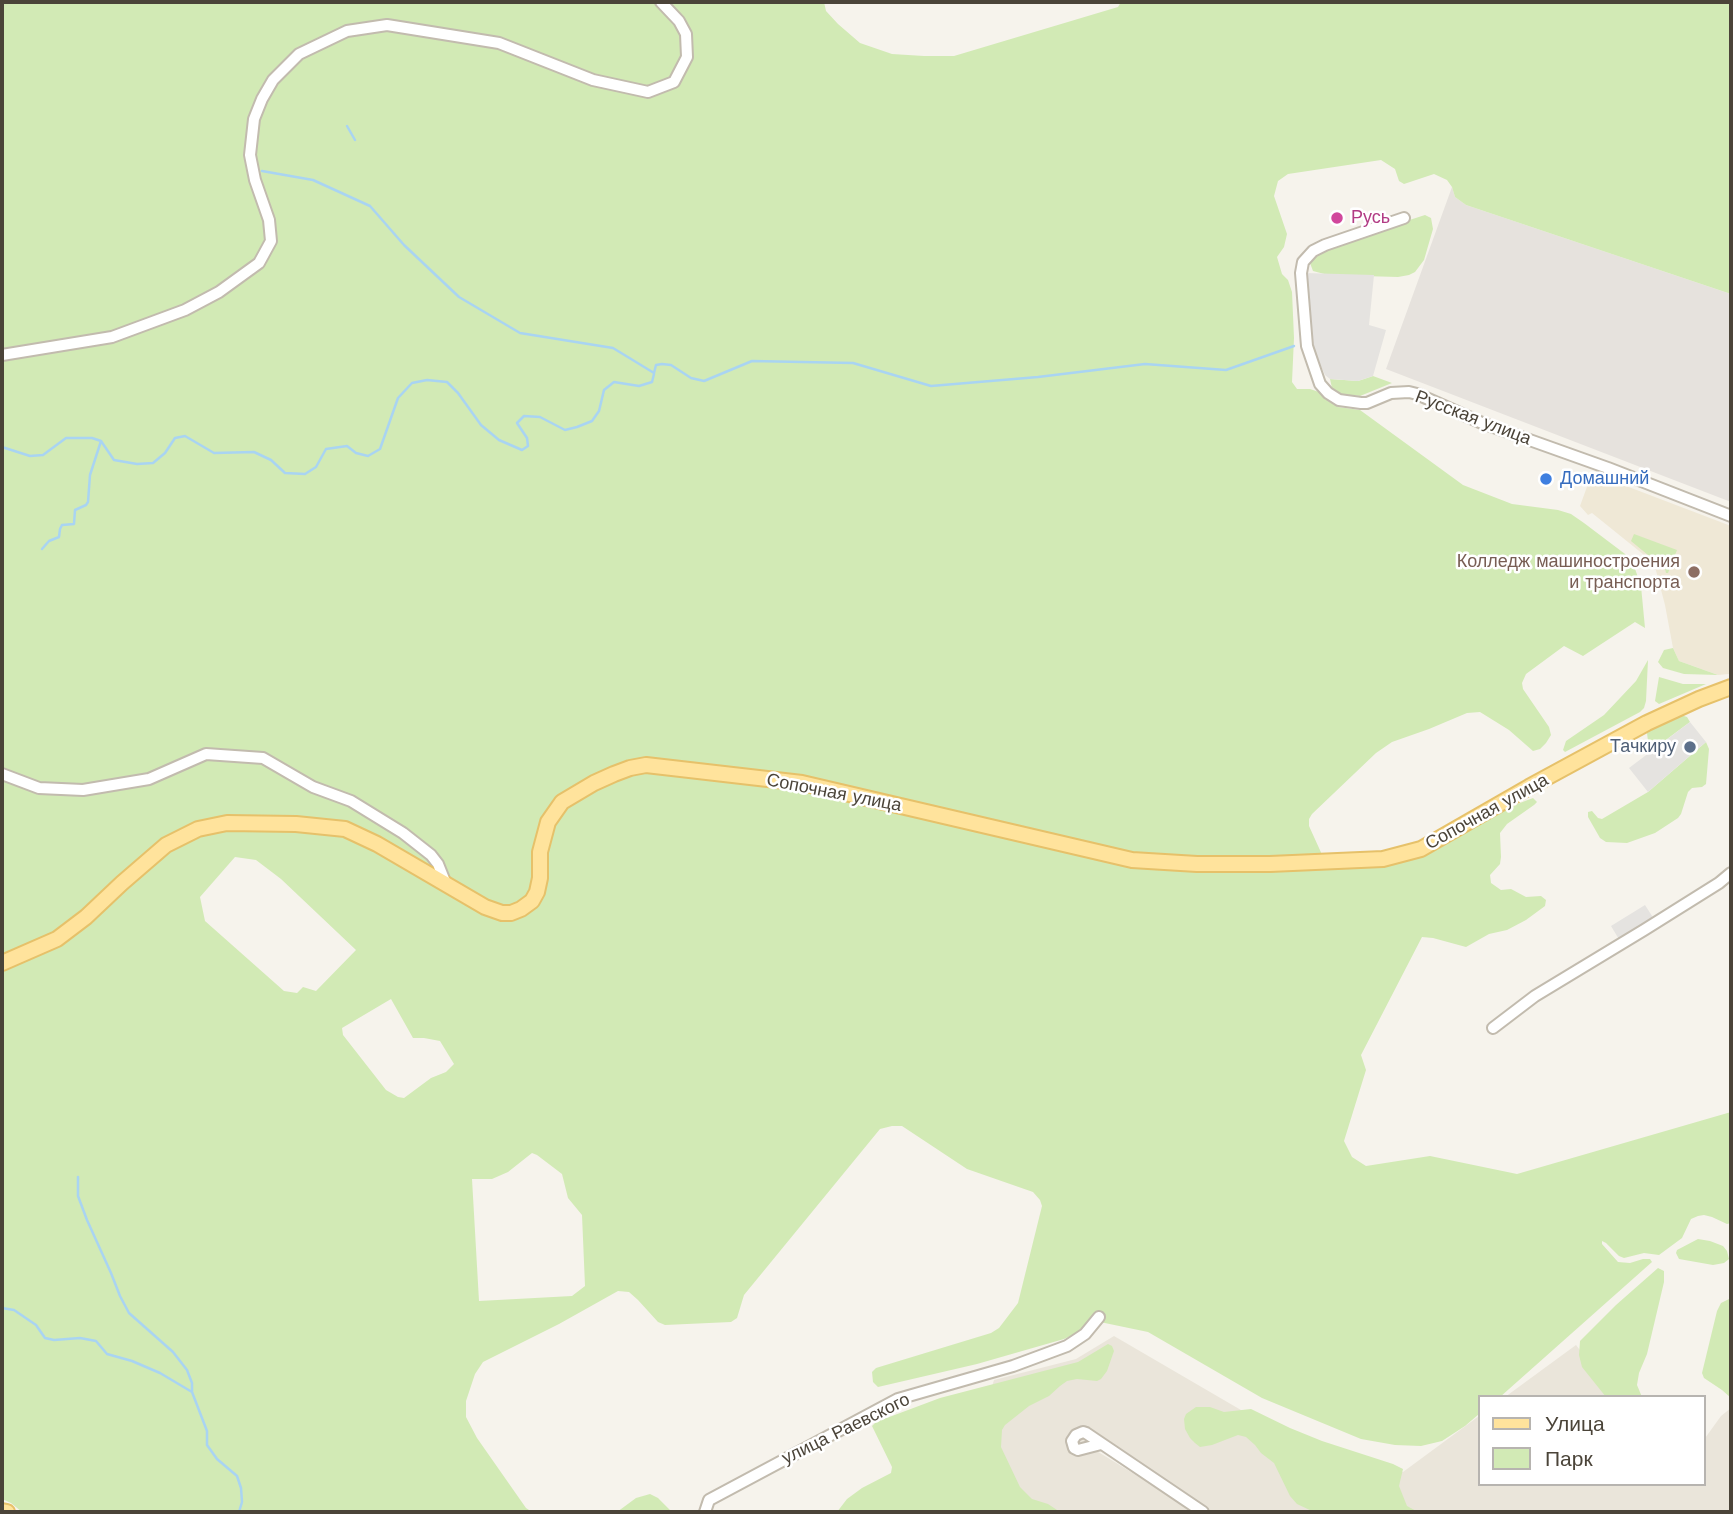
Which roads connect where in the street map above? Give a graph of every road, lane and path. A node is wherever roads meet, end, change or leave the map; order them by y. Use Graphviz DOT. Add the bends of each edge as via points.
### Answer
graph roads {
  1 [pos="661,2"];
  2 [pos="1404,218"];
  3 [pos="2,355"];
  4 [pos="1731,516"];
  5 [pos="1731,687"];
  6 [pos="2,774"];
  7 [pos="22,782"];
  8 [pos="2,785"];
  9 [pos="1731,873"];
  10 [pos="446,884"];
  11 [pos="2,963"];
  12 [pos="1493,1028"];
  13 [pos="1099,1317"];
  14 [pos="1101,1444"];
  15 [pos="2,1511"];
  16 [pos="7,1512"];
  17 [pos="705,1512"];
  18 [pos="1203,1512"];
  1 -- 3 [label="street" via="686,34 687,57 674,82 648,92 593,80 499,43 387,25 347,31 299,54 273,80 254,119 250,155 271,241 259,263 185,310 112,337"];
  2 -- 4 [label="street, Русская улица" via="1325,245 1303,262 1307,346 1328,394 1361,403 1391,393 1417,394"];
  5 -- 10 [label="main road, Сопочная улица" via="1647,723 1421,849 1382,859 1246,864 1132,860 802,783 646,765 594,783 555,810 540,852 537,891 521,909 502,913"];
  6 -- 7 [label="street"];
  7 -- 8 [label="street"];
  7 -- 10 [label="street" via="39,788 83,790 149,779 206,754 263,758 403,833 438,864"];
  9 -- 12 [label="street" via="1535,996"];
  10 -- 11 [label="main road, Сопочная улица" via="345,828 227,823 198,829 166,845 57,939"];
  13 -- 17 [label="street, улица Раевского" via="1067,1346 898,1399 709,1500"];
  14 -- 18 [label="street"];
  15 -- 16 [label="main road"];
}
